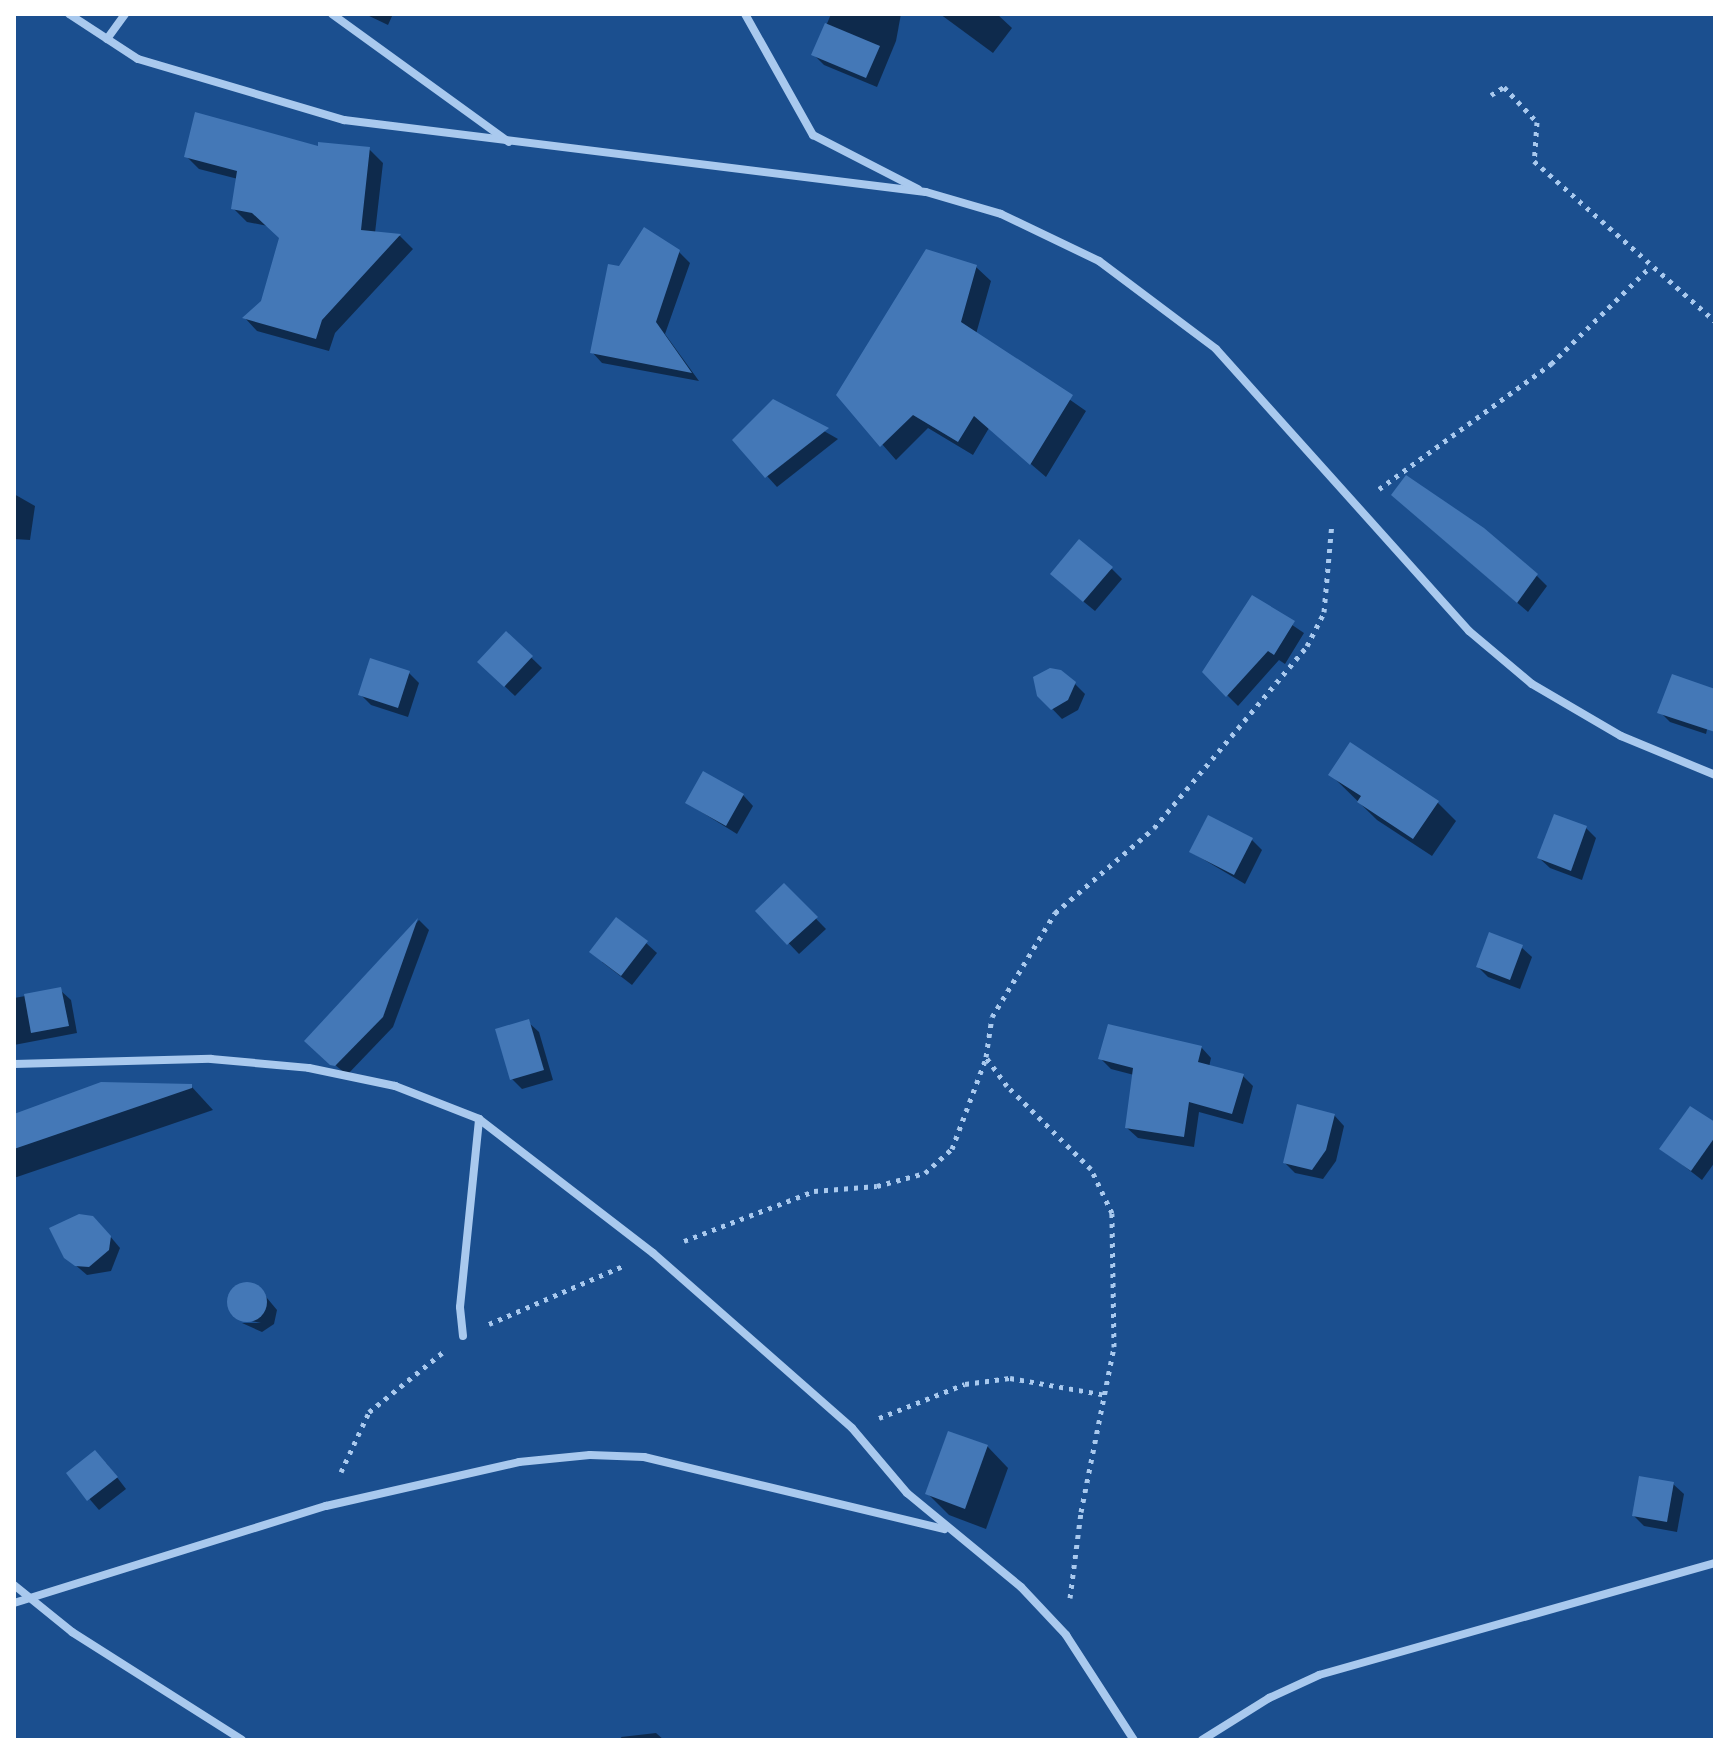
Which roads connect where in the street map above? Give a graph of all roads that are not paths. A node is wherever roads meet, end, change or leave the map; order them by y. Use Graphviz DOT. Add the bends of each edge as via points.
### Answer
graph roads {
  1 [pos="69,14"];
  2 [pos="125,14"];
  3 [pos="332,14"];
  4 [pos="745,14"];
  5 [pos="107,39"];
  6 [pos="511,143"];
  7 [pos="926,192"];
  8 [pos="1715,775"];
  9 [pos="14,1064"];
  10 [pos="479,1119"];
  11 [pos="463,1336"];
  12 [pos="948,1529"];
  13 [pos="1715,1563"];
  14 [pos="14,1585"];
  15 [pos="30,1598"];
  16 [pos="14,1603"];
  17 [pos="242,1740"];
  18 [pos="1134,1740"];
  19 [pos="1202,1740"];
  1 -- 5 [label="street"];
  2 -- 5 [label="street"];
  3 -- 6 [label="street"];
  4 -- 7 [label="street" via="813,135"];
  5 -- 6 [label="street" via="138,59 186,76 344,120"];
  6 -- 7 [label="street"];
  7 -- 8 [label="street" via="1001,214 1099,261 1216,349 1469,631 1532,684 1621,736"];
  9 -- 10 [label="street" via="211,1059 309,1068 395,1086"];
  10 -- 11 [label="street" via="460,1307"];
  10 -- 12 [label="street" via="653,1253 852,1428 907,1493"];
  12 -- 15 [label="street" via="657,1460 590,1455 519,1462 326,1506"];
  12 -- 18 [label="street" via="1021,1587 1066,1635"];
  13 -- 19 [label="street" via="1319,1675 1269,1698"];
  14 -- 15 [label="street"];
  15 -- 16 [label="street"];
  15 -- 17 [label="street" via="72,1632"];
}
